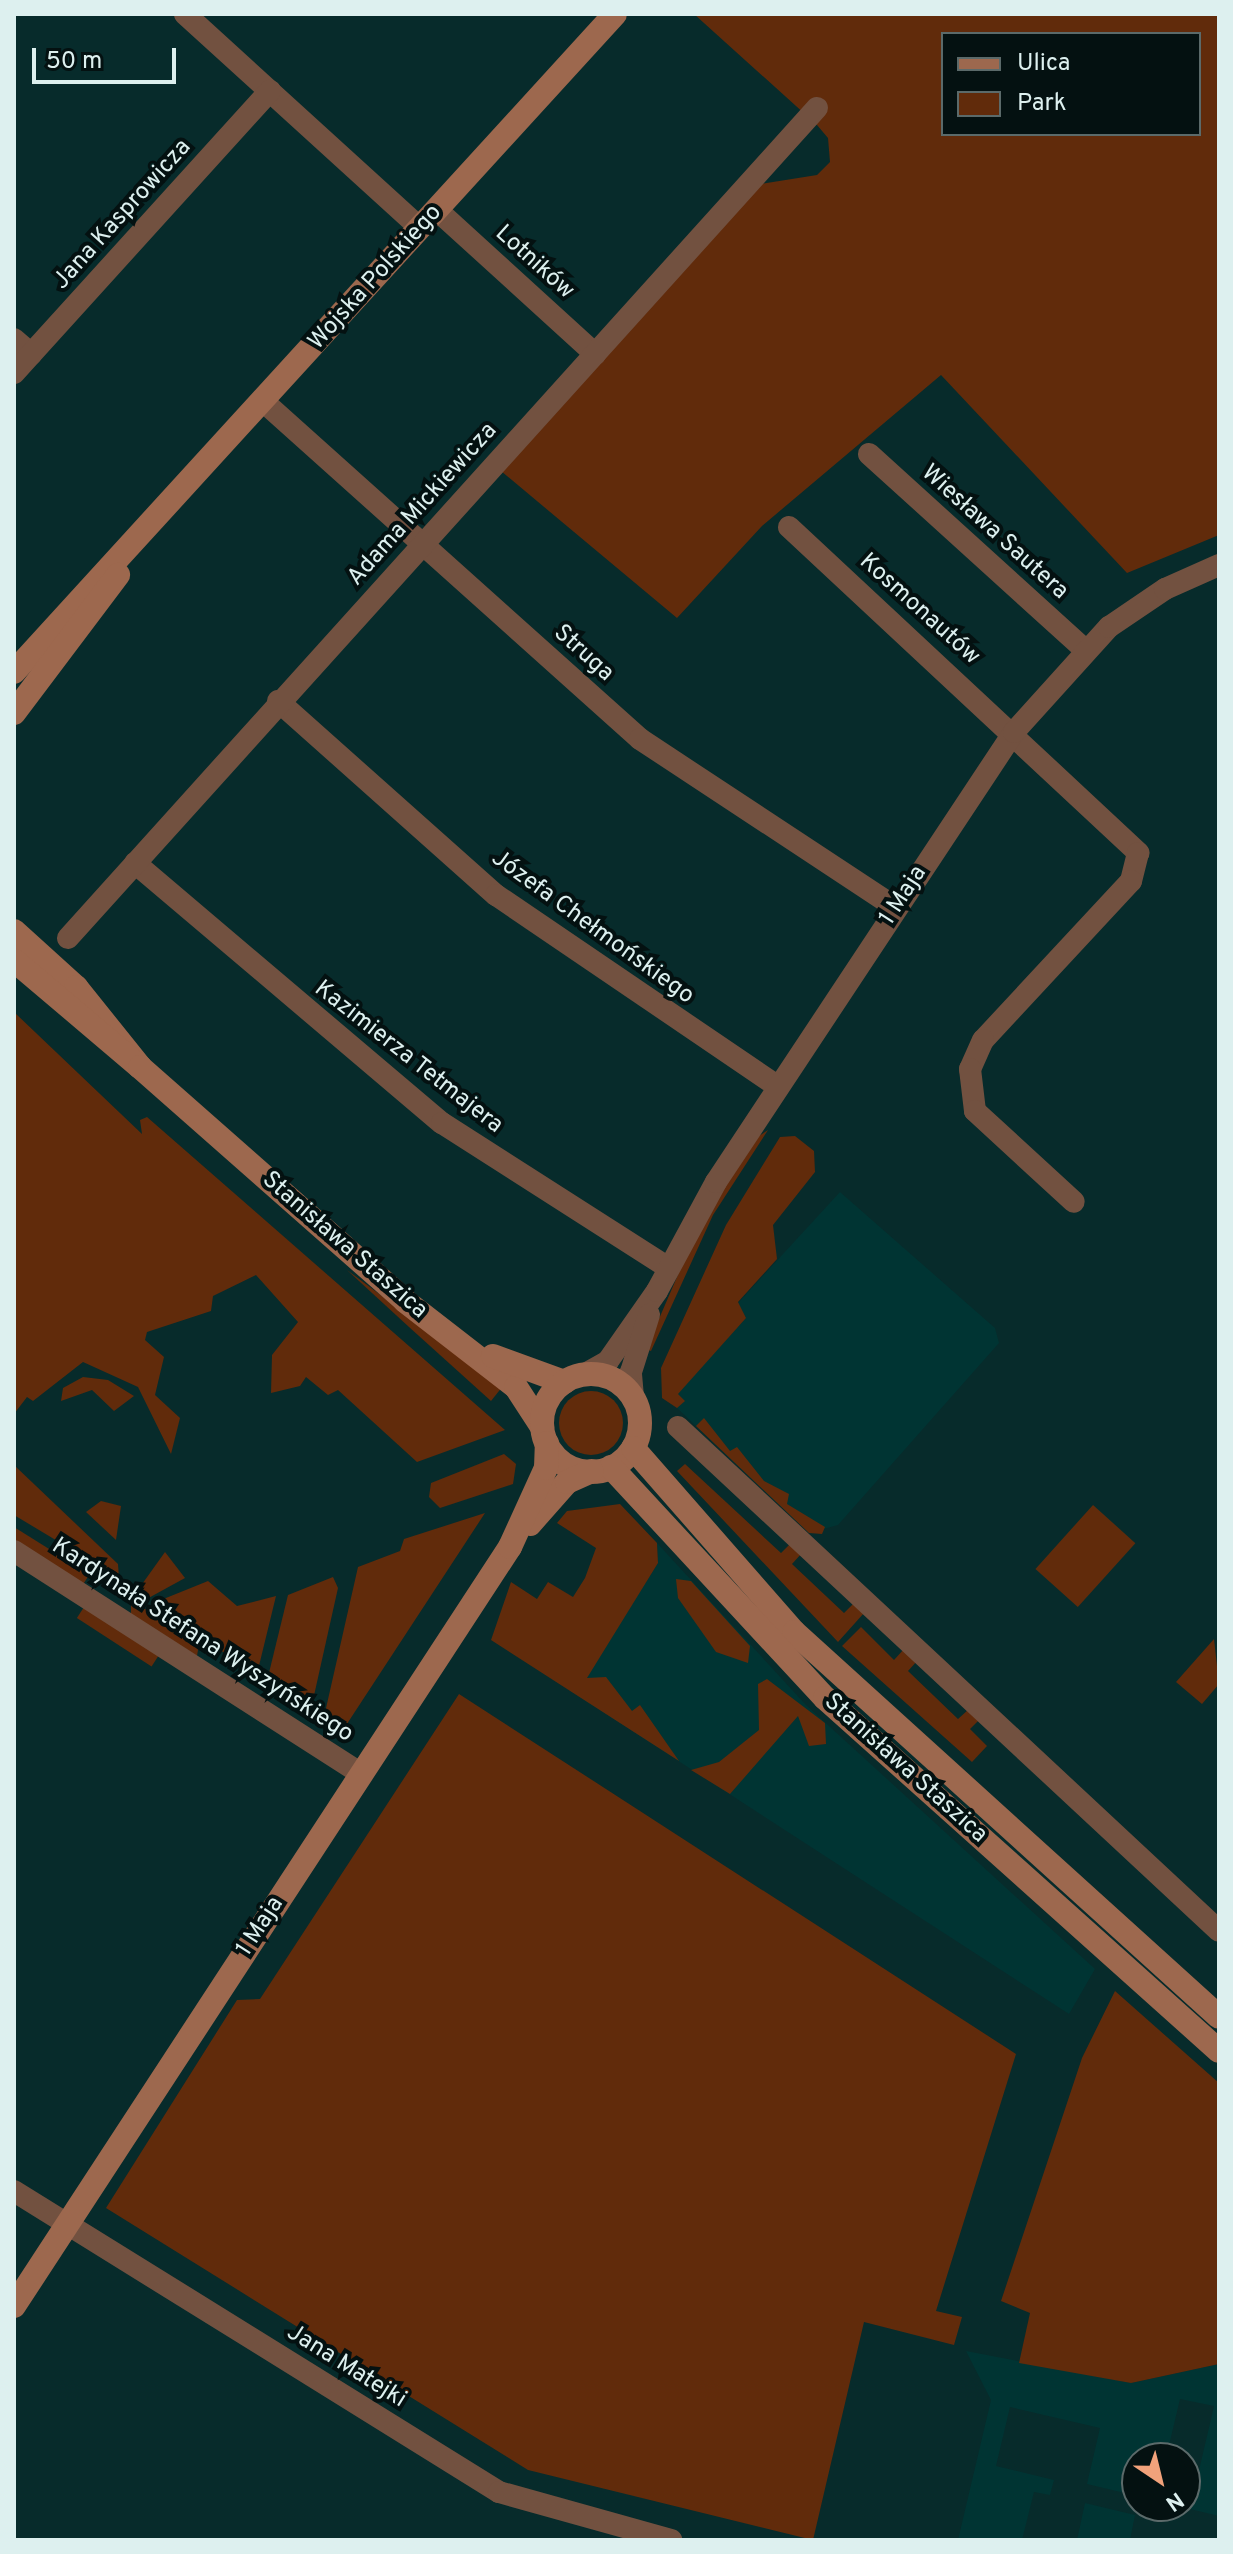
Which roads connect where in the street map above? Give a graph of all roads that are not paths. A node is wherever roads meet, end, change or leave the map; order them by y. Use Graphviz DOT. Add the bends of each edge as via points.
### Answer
graph roads {
  1 [pos="185,14"];
  2 [pos="615,14"];
  3 [pos="270,91"];
  4 [pos="817,108"];
  5 [pos="429,219"];
  6 [pos="22,346"];
  7 [pos="595,354"];
  8 [pos="14,373"];
  9 [pos="264,402"];
  10 [pos="869,454"];
  11 [pos="789,527"];
  12 [pos="138,542"];
  13 [pos="423,546"];
  14 [pos="1219,565"];
  15 [pos="1085,650"];
  16 [pos="14,672"];
  17 [pos="278,701"];
  18 [pos="14,713"];
  19 [pos="1014,732"];
  20 [pos="135,863"];
  21 [pos="896,908"];
  22 [pos="14,931"];
  23 [pos="68,938"];
  24 [pos="14,960"];
  25 [pos="140,1067"];
  26 [pos="778,1087"];
  27 [pos="1074,1202"];
  28 [pos="669,1268"];
  29 [pos="657,1291"];
  30 [pos="468,1346"];
  31 [pos="575,1378"];
  32 [pos="633,1397"];
  33 [pos="678,1427"];
  34 [pos="545,1435"];
  35 [pos="633,1448"];
  36 [pos="601,1469"];
  37 [pos="510,1547"];
  38 [pos="14,1551"];
  39 [pos="362,1774"];
  40 [pos="1219,1931"];
  41 [pos="1219,2017"];
  42 [pos="1219,2051"];
  43 [pos="14,2191"];
  44 [pos="65,2222"];
  45 [pos="14,2306"];
  46 [pos="671,2540"];
  1 -- 3 [label="street, Lotników"];
  2 -- 5 [label="street, Wojska Polskiego"];
  3 -- 5 [label="street, Lotników"];
  3 -- 6 [label="street, Jana Kasprowicza"];
  4 -- 7 [label="street, Adama Mickiewicza"];
  5 -- 7 [label="street, Lotników"];
  5 -- 9 [label="street, Wojska Polskiego"];
  6 -- 8 [label="street, Jana Kasprowicza"];
  7 -- 13 [label="street, Adama Mickiewicza"];
  9 -- 12 [label="street, Wojska Polskiego"];
  9 -- 13 [label="street, Struga"];
  10 -- 15 [label="street, Wiesława Sautera"];
  11 -- 19 [label="street, Kosmonautów"];
  12 -- 16 [label="street, Wojska Polskiego"];
  12 -- 18 [label="street, Wojska Polskiego"];
  13 -- 17 [label="street, Adama Mickiewicza"];
  13 -- 21 [label="street, Struga" via="640,739"];
  14 -- 15 [label="street, 1 Maja" via="1150,597"];
  15 -- 19 [label="street, 1 Maja"];
  17 -- 20 [label="street, Adama Mickiewicza"];
  17 -- 26 [label="street, Józefa Chełmońskiego" via="496,895"];
  19 -- 21 [label="street, 1 Maja"];
  19 -- 27 [label="street, Kosmonautów" via="1133,844 1140,863 983,1040 970,1069 975,1111"];
  20 -- 23 [label="street, Adama Mickiewicza"];
  20 -- 28 [label="street, Kazimierza Tetmajera" via="419,1105"];
  21 -- 26 [label="street, 1 Maja"];
  22 -- 25 [label="street, Stanisława Staszica" via="85,997"];
  24 -- 25 [label="street, Stanisława Staszica"];
  25 -- 30 [label="street, Stanisława Staszica" via="405,1301"];
  26 -- 28 [label="street, 1 Maja"];
  28 -- 29 [label="street, 1 Maja"];
  29 -- 31 [label="street, 1 Maja" via="615,1354"];
  29 -- 32 [label="street, 1 Maja" via="631,1372"];
  30 -- 31 [label="street"];
  30 -- 34 [label="street, Stanisława Staszica" via="531,1403"];
  31 -- 32 [label="street" via="613,1379"];
  31 -- 34 [label="street" via="547,1401"];
  32 -- 35 [label="street" via="640,1423"];
  33 -- 40 [label="street"];
  34 -- 36 [label="street" via="565,1464"];
  34 -- 37 [label="street, 1 Maja" via="546,1468"];
  35 -- 36 [label="street"];
  35 -- 41 [label="street, Stanisława Staszica" via="794,1632"];
  36 -- 37 [label="street, 1 Maja" via="567,1482"];
  36 -- 42 [label="street, Stanisława Staszica" via="825,1698"];
  37 -- 39 [label="street, 1 Maja"];
  38 -- 39 [label="street, Kardynała Stefana Wyszyńskiego"];
  39 -- 44 [label="street, 1 Maja"];
  43 -- 44 [label="street, Jana Matejki"];
  44 -- 45 [label="street, 1 Maja"];
  44 -- 46 [label="street, Jana Matejki" via="499,2492"];
}
